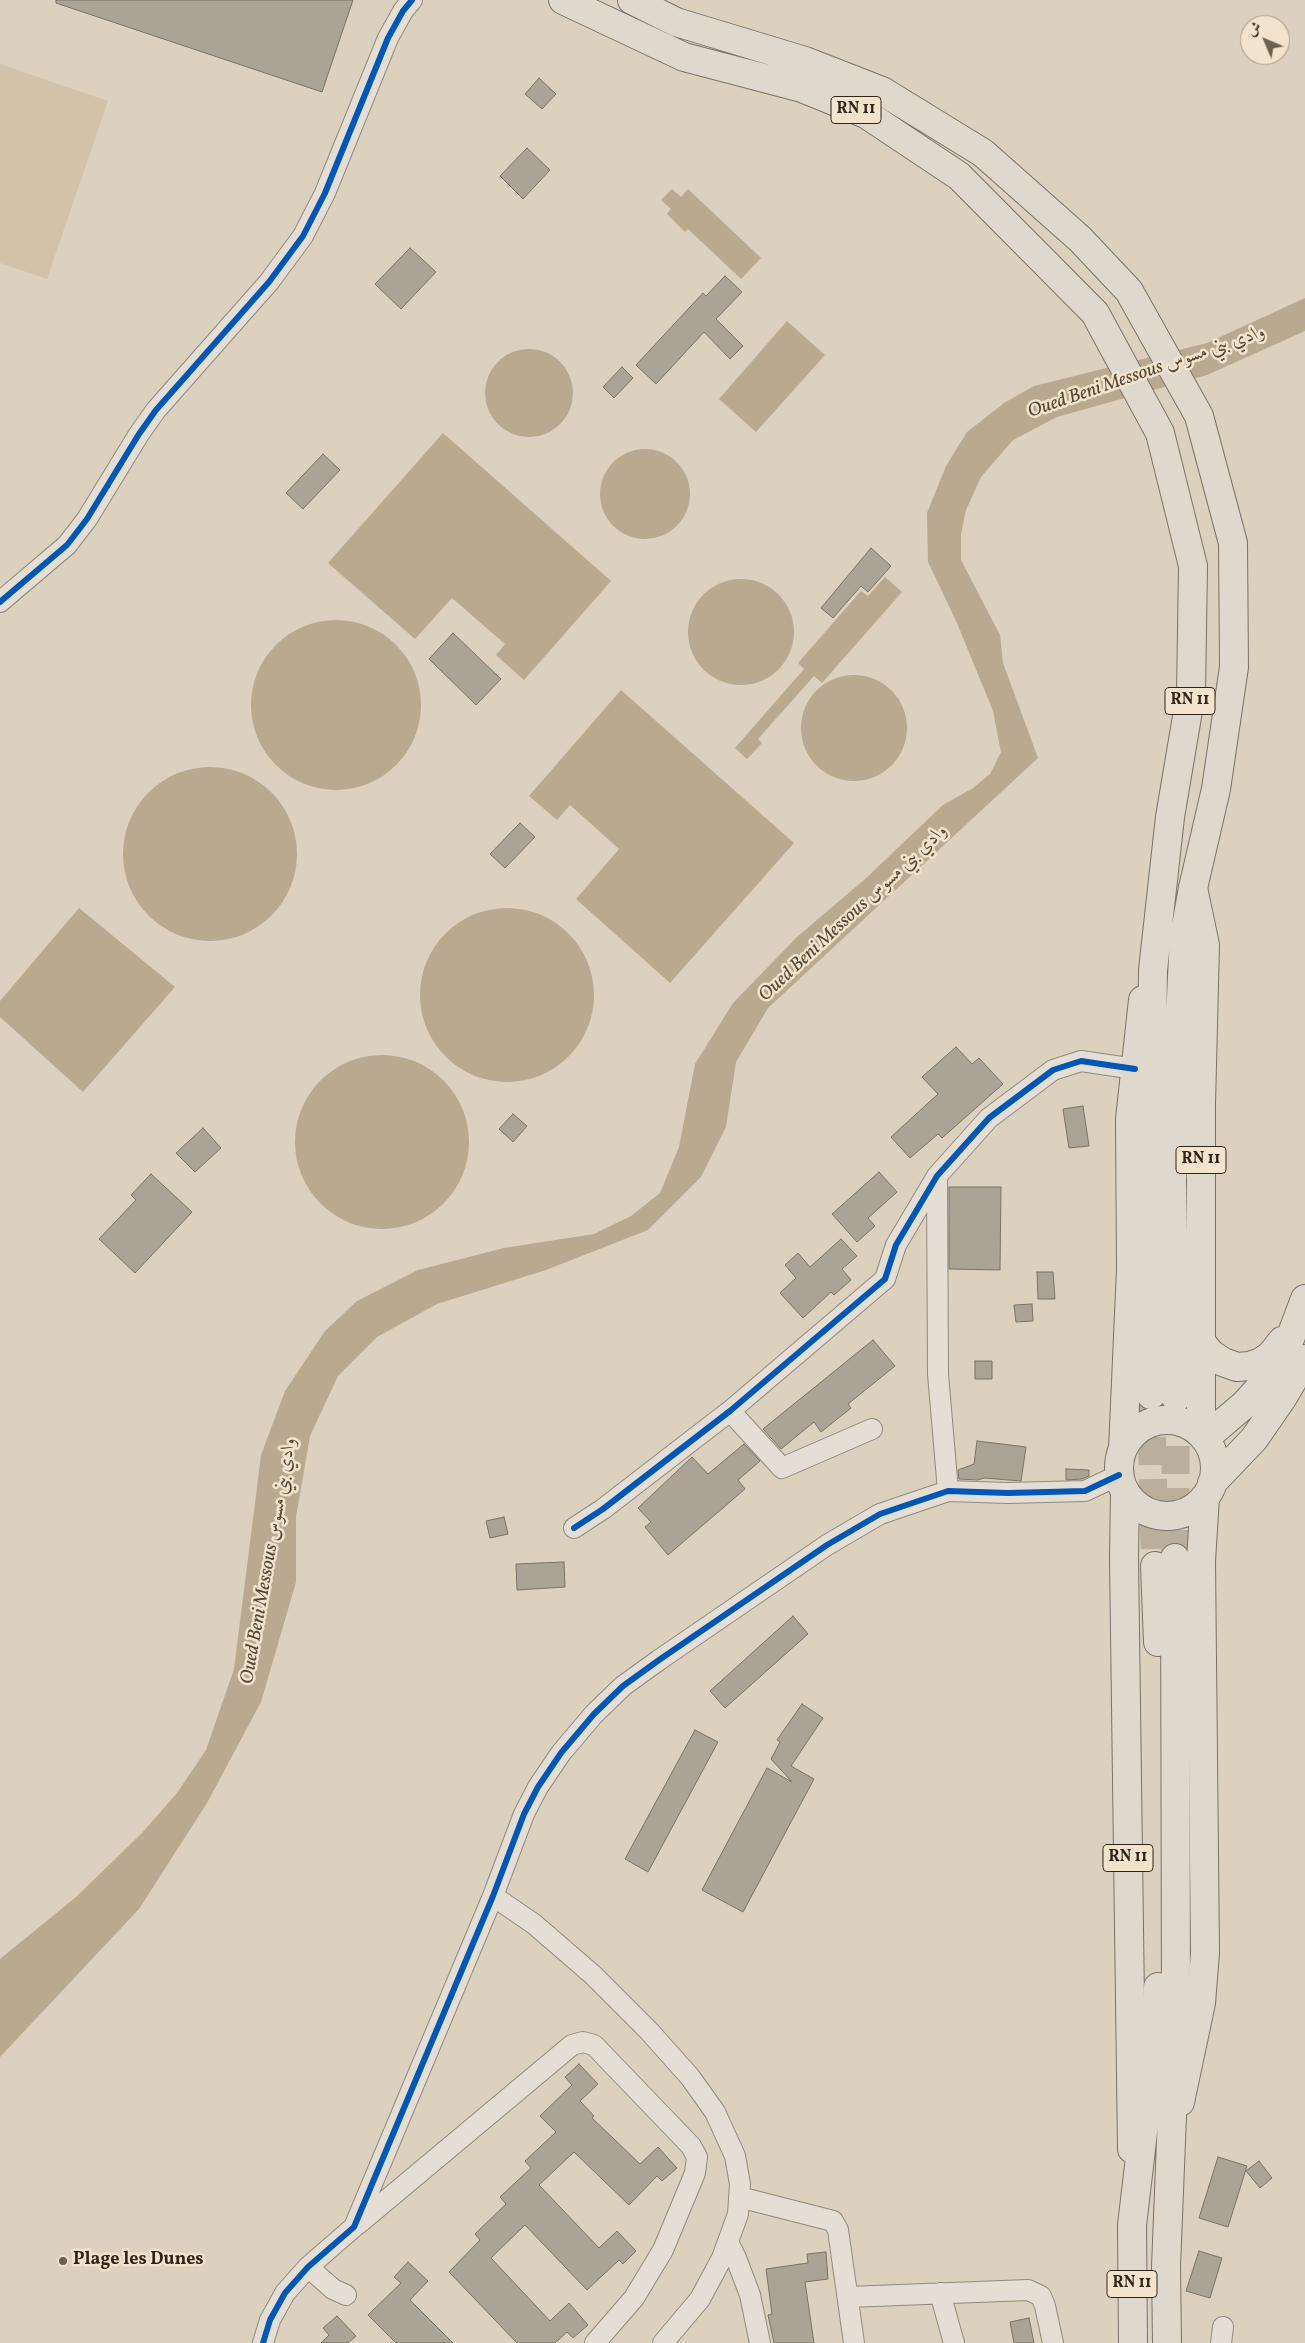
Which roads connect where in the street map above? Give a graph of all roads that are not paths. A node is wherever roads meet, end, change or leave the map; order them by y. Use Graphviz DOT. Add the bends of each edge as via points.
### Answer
graph roads {
  1 [pos="412,0"];
  2 [pos="563,0"];
  3 [pos="632,0"];
  4 [pos="0,602"];
  5 [pos="1193,888"];
  6 [pos="1153,970"];
  7 [pos="1135,1069"];
  8 [pos="937,1176"];
  9 [pos="1301,1311"];
  10 [pos="1202,1343"];
  11 [pos="1305,1359"];
  12 [pos="730,1411"];
  13 [pos="872,1429"];
  14 [pos="1203,1436"];
  15 [pos="1123,1449"];
  16 [pos="1122,1483"];
  17 [pos="1208,1490"];
  18 [pos="948,1492"];
  19 [pos="574,1528"];
  20 [pos="493,1896"];
  21 [pos="1169,2147"];
  22 [pos="739,2197"];
  23 [pos="369,2206"];
  24 [pos="1132,2225"];
  25 [pos="728,2242"];
  26 [pos="308,2267"];
  27 [pos="940,2293"];
  28 [pos="346,2295"];
  29 [pos="848,2297"];
  30 [pos="263,2343"];
  31 [pos="595,2343"];
  32 [pos="663,2343"];
  33 [pos="760,2343"];
  34 [pos="854,2343"];
  35 [pos="954,2343"];
  36 [pos="1053,2343"];
  37 [pos="1133,2343"];
  38 [pos="1167,2343"];
  1 -- 4 [label="street" via="388,38 325,193 302,236 269,282 156,410 88,519 67,545"];
  2 -- 6 [label="main road, RN 11" via="684,57 802,88 866,114 959,176 1095,313 1160,433 1193,566 1191,693 1170,817"];
  3 -- 5 [label="main road, RN 11" via="676,22 804,62 882,91 983,153 1080,239 1129,291 1199,416 1233,543 1234,667 1216,789"];
  5 -- 6 [label="main road, RN 11" via="1184,937 1164,1397 1150,1187"];
  5 -- 10 [label="main road, RN 11" via="1205,945 1201,1104"];
  6 -- 7 [label="main road, RN 11" via="1142,1005"];
  7 -- 8 [label="street" via="1081,1061 1053,1070 989,1118"];
  7 -- 15 [label="main road, RN 11" via="1130,1119 1131,1269"];
  8 -- 12 [label="street" via="896,1245 885,1280"];
  8 -- 18 [label="street" via="938,1374"];
  9 -- 10 [label="main road" via="1271,1355 1249,1366 1237,1367 1223,1362"];
  9 -- 14 [label="main road" via="1285,1352 1267,1380 1244,1404"];
  10 -- 14 [label="main road, RN 11"];
  11 -- 17 [label="main road" via="1258,1433"];
  12 -- 13 [label="street" via="782,1468"];
  12 -- 19 [label="street"];
  14 -- 15 [label="main road" via="1188,1424 1158,1420 1143,1426"];
  14 -- 17 [label="main road" via="1212,1452 1215,1468"];
  15 -- 16 [label="main road" via="1119,1462"];
  16 -- 17 [label="main road" via="1134,1503 1163,1516 1193,1508"];
  16 -- 18 [label="street" via="1085,1491"];
  16 -- 24 [label="main road, RN 11"];
  17 -- 21 [label="main road, RN 11" via="1200,1561 1205,1952 1201,2003"];
  18 -- 20 [label="street" via="880,1514 827,1545 623,1686 561,1753 538,1787 524,1814"];
  20 -- 22 [label="street" via="534,1924 593,1975 690,2077 715,2112 735,2156"];
  20 -- 23 [label="street"];
  21 -- 24 [label="main road, RN 11" via="1176,2015 1165,1562 1157,2014"];
  21 -- 38 [label="main road, RN 11"];
  22 -- 25 [label="street" via="738,2214"];
  22 -- 29 [label="street" via="833,2221 838,2230"];
  23 -- 26 [label="street" via="354,2227"];
  23 -- 31 [label="street" via="572,2045 583,2042 594,2045 691,2146 697,2157 695,2172 663,2250 634,2298"];
  24 -- 37 [label="main road, RN 11"];
  25 -- 32 [label="street" via="700,2299"];
  25 -- 33 [label="street" via="750,2295"];
  26 -- 28 [label="street" via="333,2289"];
  26 -- 30 [label="street" via="285,2293 270,2320"];
  27 -- 29 [label="street"];
  27 -- 35 [label="street"];
  27 -- 36 [label="street" via="1028,2290 1041,2296"];
  29 -- 34 [label="street"];
}
